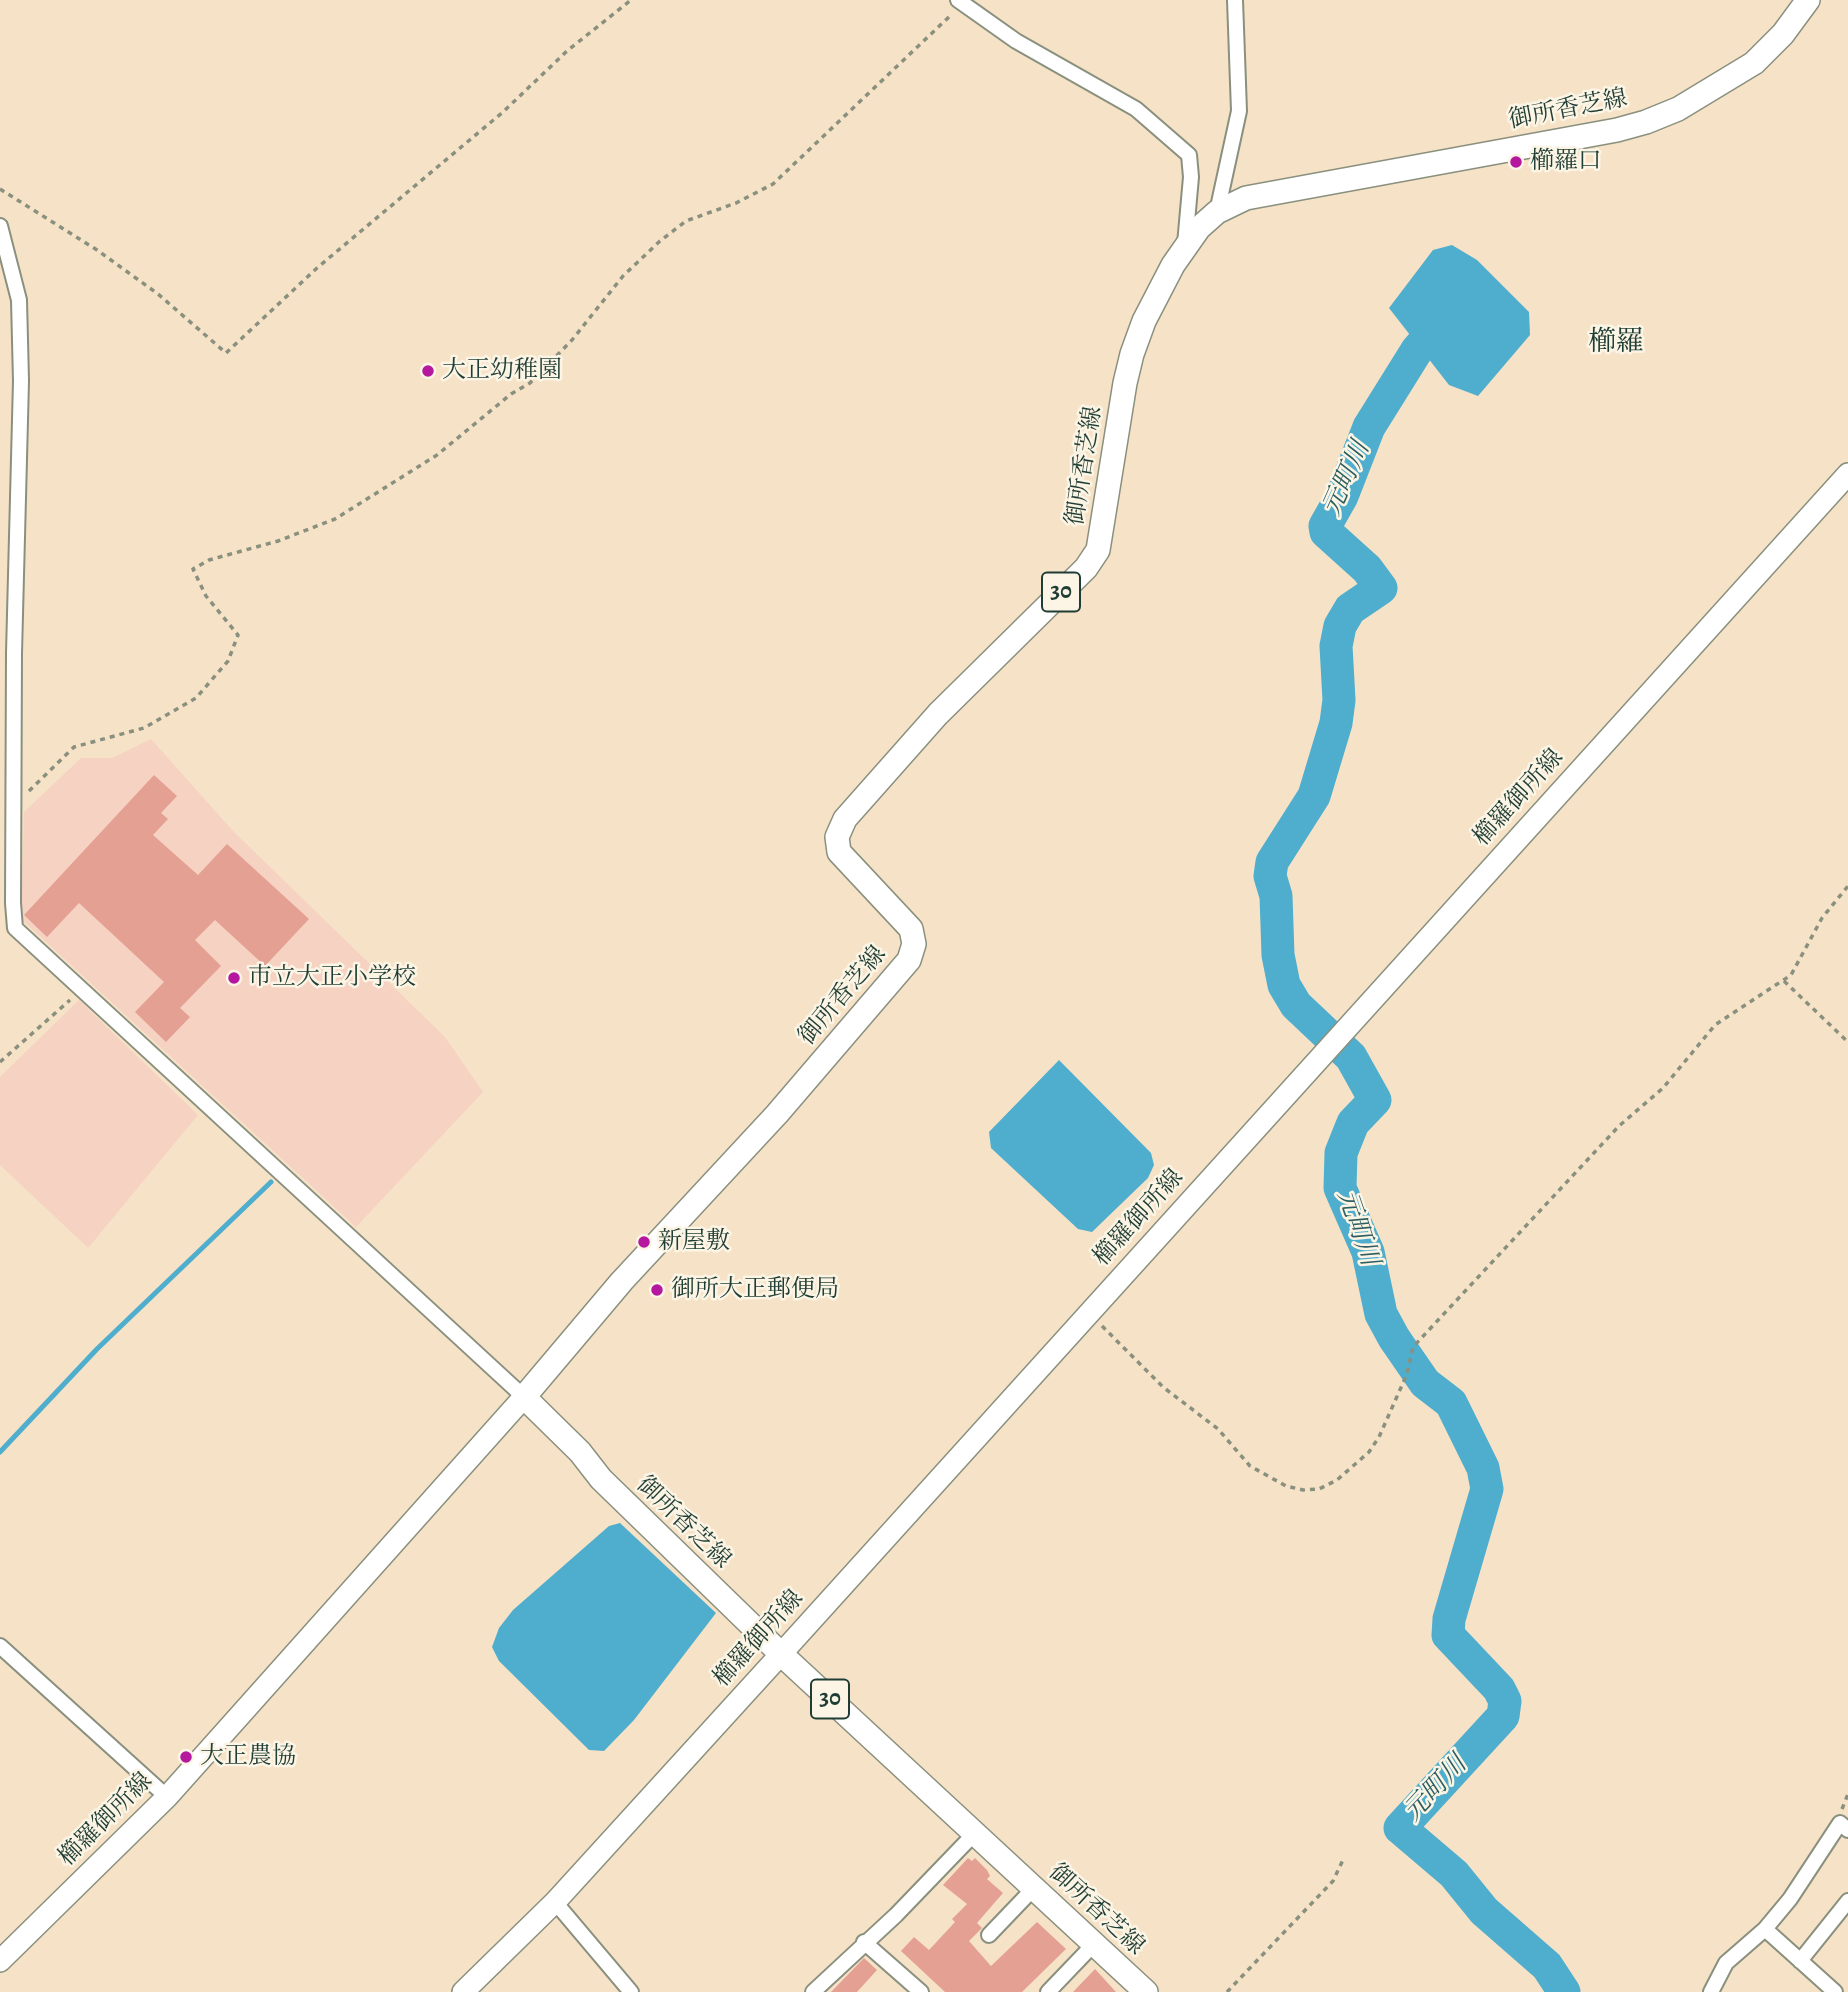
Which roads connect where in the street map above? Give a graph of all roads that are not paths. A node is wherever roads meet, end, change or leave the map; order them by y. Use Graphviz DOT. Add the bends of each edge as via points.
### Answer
graph roads {
  1 [pos="958,0"];
  2 [pos="1234,0"];
  3 [pos="1808,0"];
  4 [pos="1217,212"];
  5 [pos="0,226"];
  6 [pos="1185,245"];
  7 [pos="1848,474"];
  8 [pos="524,1397"];
  9 [pos="0,1646"];
  10 [pos="781,1654"];
  11 [pos="167,1797"];
  12 [pos="1848,1830"];
  13 [pos="975,1833"];
  14 [pos="1034,1888"];
  15 [pos="1848,1901"];
  16 [pos="555,1902"];
  17 [pos="1765,1929"];
  18 [pos="989,1935"];
  19 [pos="864,1942"];
  20 [pos="1094,1944"];
  21 [pos="0,1961"];
  22 [pos="1800,1961"];
  23 [pos="463,1992"];
  24 [pos="631,1992"];
  25 [pos="813,1992"];
  26 [pos="921,1992"];
  27 [pos="1048,1992"];
  28 [pos="1146,1992"];
  29 [pos="1711,1992"];
  30 [pos="1835,1992"];
  1 -- 6 [label="street" via="1016,41 1136,110 1188,155 1191,177"];
  2 -- 4 [label="street" via="1239,111"];
  3 -- 4 [label="main road, 御所香芝線 / 30" via="1754,62 1727,82 1646,122 1277,191 1246,198"];
  4 -- 6 [label="main road, 御所香芝線 / 30"];
  5 -- 8 [label="street" via="19,300 15,928"];
  6 -- 8 [label="main road, 御所香芝線 / 30" via="1144,321 1132,354 1098,550 1086,568 938,714 845,819 837,837 839,852 911,929 914,944 909,960"];
  7 -- 10 [label="main road, 櫛羅御所線"];
  8 -- 10 [label="main road, 御所香芝線 / 30" via="601,1479"];
  8 -- 11 [label="main road, 櫛羅御所線"];
  9 -- 11 [label="street"];
  10 -- 13 [label="main road, 御所香芝線 / 30"];
  10 -- 16 [label="main road, 櫛羅御所線"];
  11 -- 21 [label="main road, 櫛羅御所線"];
  12 -- 17 [label="street" via="1840,1823"];
  13 -- 14 [label="main road, 御所香芝線 / 30"];
  13 -- 19 [label="street" via="896,1916"];
  14 -- 18 [label="street"];
  14 -- 20 [label="main road, 御所香芝線 / 30"];
  15 -- 22 [label="street"];
  16 -- 23 [label="main road, 櫛羅御所線"];
  16 -- 24 [label="street"];
  17 -- 22 [label="street"];
  17 -- 29 [label="street" via="1726,1964"];
  19 -- 25 [label="street"];
  19 -- 26 [label="street"];
  20 -- 27 [label="street"];
  20 -- 28 [label="main road, 御所香芝線 / 30"];
  22 -- 30 [label="street"];
}
